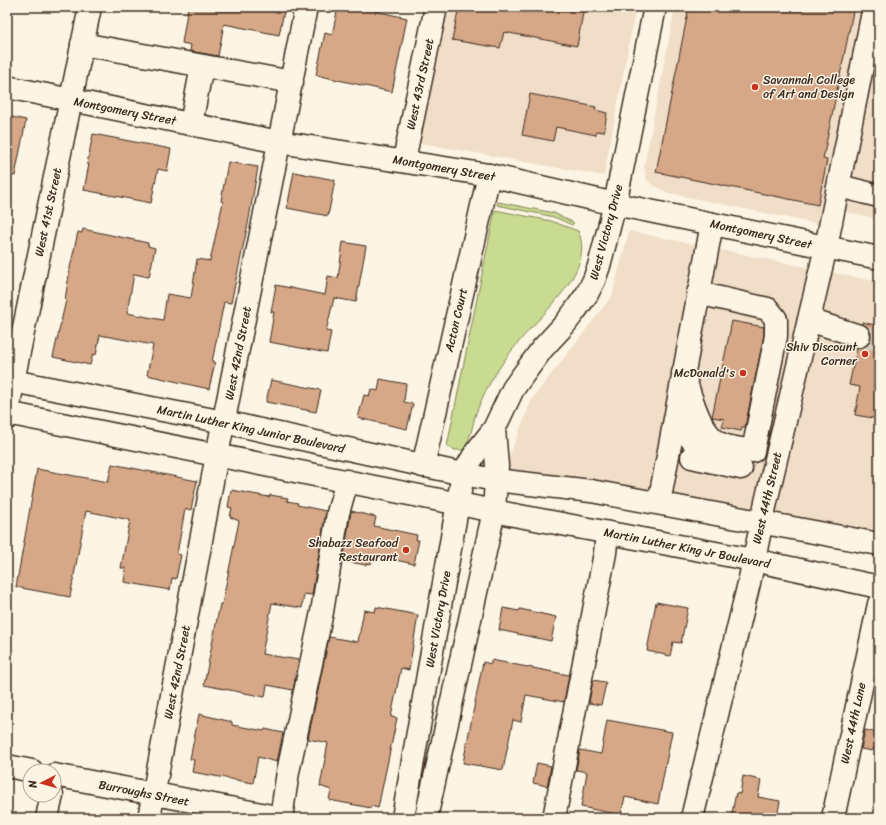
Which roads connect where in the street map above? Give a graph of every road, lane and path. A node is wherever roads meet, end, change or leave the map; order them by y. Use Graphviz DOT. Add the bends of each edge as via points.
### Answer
graph roads {
  1 [pos="90,7"];
  2 [pos="306,7"];
  3 [pos="436,7"];
  4 [pos="655,7"];
  5 [pos="874,7"];
  6 [pos="82,44"];
  7 [pos="202,66"];
  8 [pos="292,82"];
  9 [pos="7,87"];
  10 [pos="71,100"];
  11 [pos="191,124"];
  12 [pos="280,142"];
  13 [pos="404,160"];
  14 [pos="489,175"];
  15 [pos="839,186"];
  16 [pos="879,196"];
  17 [pos="615,204"];
  18 [pos="712,224"];
  19 [pos="826,247"];
  20 [pos="879,258"];
  21 [pos="698,293"];
  22 [pos="809,320"];
  23 [pos="859,336"];
  24 [pos="683,373"];
  25 [pos="10,380"];
  26 [pos="7,415"];
  27 [pos="224,422"];
  28 [pos="494,429"];
  29 [pos="668,452"];
  30 [pos="217,455"];
  31 [pos="423,466"];
  32 [pos="742,468"];
  33 [pos="463,474"];
  34 [pos="495,480"];
  35 [pos="347,481"];
  36 [pos="458,503"];
  37 [pos="658,503"];
  38 [pos="494,511"];
  39 [pos="762,522"];
  40 [pos="607,533"];
  41 [pos="879,544"];
  42 [pos="753,560"];
  43 [pos="879,587"];
  44 [pos="879,604"];
  45 [pos="7,766"];
  46 [pos="22,769"];
  47 [pos="62,784"];
  48 [pos="154,795"];
  49 [pos="50,803"];
  50 [pos="47,818"];
  51 [pos="149,818"];
  52 [pos="281,818"];
  53 [pos="403,818"];
  54 [pos="426,818"];
  55 [pos="554,818"];
  56 [pos="692,818"];
  57 [pos="833,818"];
  1 -- 6 [label="main road, West 41st Street"];
  2 -- 8 [label="main road, West 42nd Street"];
  3 -- 13 [label="main road, West 43rd Street"];
  4 -- 17 [label="main road, West Victory Drive"];
  5 -- 15 [label="main road, West 44th Street"];
  6 -- 7 [label="main road"];
  6 -- 10 [label="main road, West 41st Street"];
  7 -- 8 [label="main road"];
  7 -- 11 [label="main road"];
  8 -- 12 [label="main road, West 42nd Street"];
  9 -- 10 [label="main road, Montgomery Street"];
  10 -- 11 [label="main road, Montgomery Street"];
  10 -- 25 [label="main road, West 41st Street"];
  11 -- 12 [label="main road, Montgomery Street"];
  12 -- 13 [label="main road, Montgomery Street"];
  12 -- 27 [label="main road, West 42nd Street"];
  13 -- 14 [label="main road, Montgomery Street"];
  14 -- 17 [label="main road, Montgomery Street"];
  14 -- 31 [label="main road, Acton Court"];
  15 -- 16 [label="main road"];
  15 -- 19 [label="main road, West 44th Street"];
  17 -- 18 [label="main road, Montgomery Street"];
  17 -- 28 [label="main road, West Victory Drive" via="599,266 587,294 513,389"];
  18 -- 19 [label="main road, Montgomery Street"];
  18 -- 21 [label="main road"];
  19 -- 20 [label="main road, Montgomery Street"];
  19 -- 22 [label="main road, West 44th Street"];
  21 -- 24 [label="main road"];
  21 -- 24 [label="main road" via="768,309 776,319 776,336 753,451 724,446 712,438 700,421"];
  22 -- 23 [label="main road"];
  22 -- 39 [label="main road, West 44th Street"];
  24 -- 29 [label="main road"];
  25 -- 26 [label="main road, West 41st Street"];
  25 -- 27 [label="main road, Martin Luther King Junior Boulevard"];
  26 -- 30 [label="main road"];
  27 -- 30 [label="main road, West 42nd Street"];
  27 -- 31 [label="main road, Martin Luther King Junior Boulevard"];
  28 -- 33 [label="main road, West Victory Drive"];
  28 -- 34 [label="main road" via="497,466"];
  29 -- 32 [label="main road"];
  29 -- 37 [label="main road"];
  30 -- 35 [label="main road"];
  30 -- 48 [label="main road, West 42nd Street"];
  31 -- 33 [label="main road, Martin Luther King Junior Boulevard"];
  33 -- 34 [label="main road, Martin Luther King Junior Boulevard"];
  33 -- 36 [label="main road, West Victory Drive"];
  34 -- 37 [label="main road" via="591,491"];
  34 -- 38 [label="main road"];
  35 -- 36 [label="main road"];
  35 -- 52 [label="main road" via="338,513 322,612 288,772"];
  36 -- 38 [label="main road"];
  36 -- 53 [label="main road, West Victory Drive"];
  37 -- 39 [label="main road"];
  38 -- 40 [label="main road, Martin Luther King Jr Boulevard"];
  38 -- 54 [label="main road"];
  39 -- 41 [label="main road"];
  39 -- 42 [label="main road, West 44th Street"];
  40 -- 42 [label="main road, Martin Luther King Jr Boulevard"];
  40 -- 55 [label="main road"];
  42 -- 43 [label="main road, Martin Luther King Jr Boulevard"];
  42 -- 56 [label="main road, West 44th Street" via="748,590"];
  44 -- 57 [label="main road, West 44th Lane"];
  45 -- 46 [label="main road"];
  47 -- 48 [label="main road, Burroughs Street"];
  48 -- 51 [label="main road, West 42nd Street"];
  48 -- 52 [label="main road, Burroughs Street"];
  49 -- 50 [label="main road"];
}
